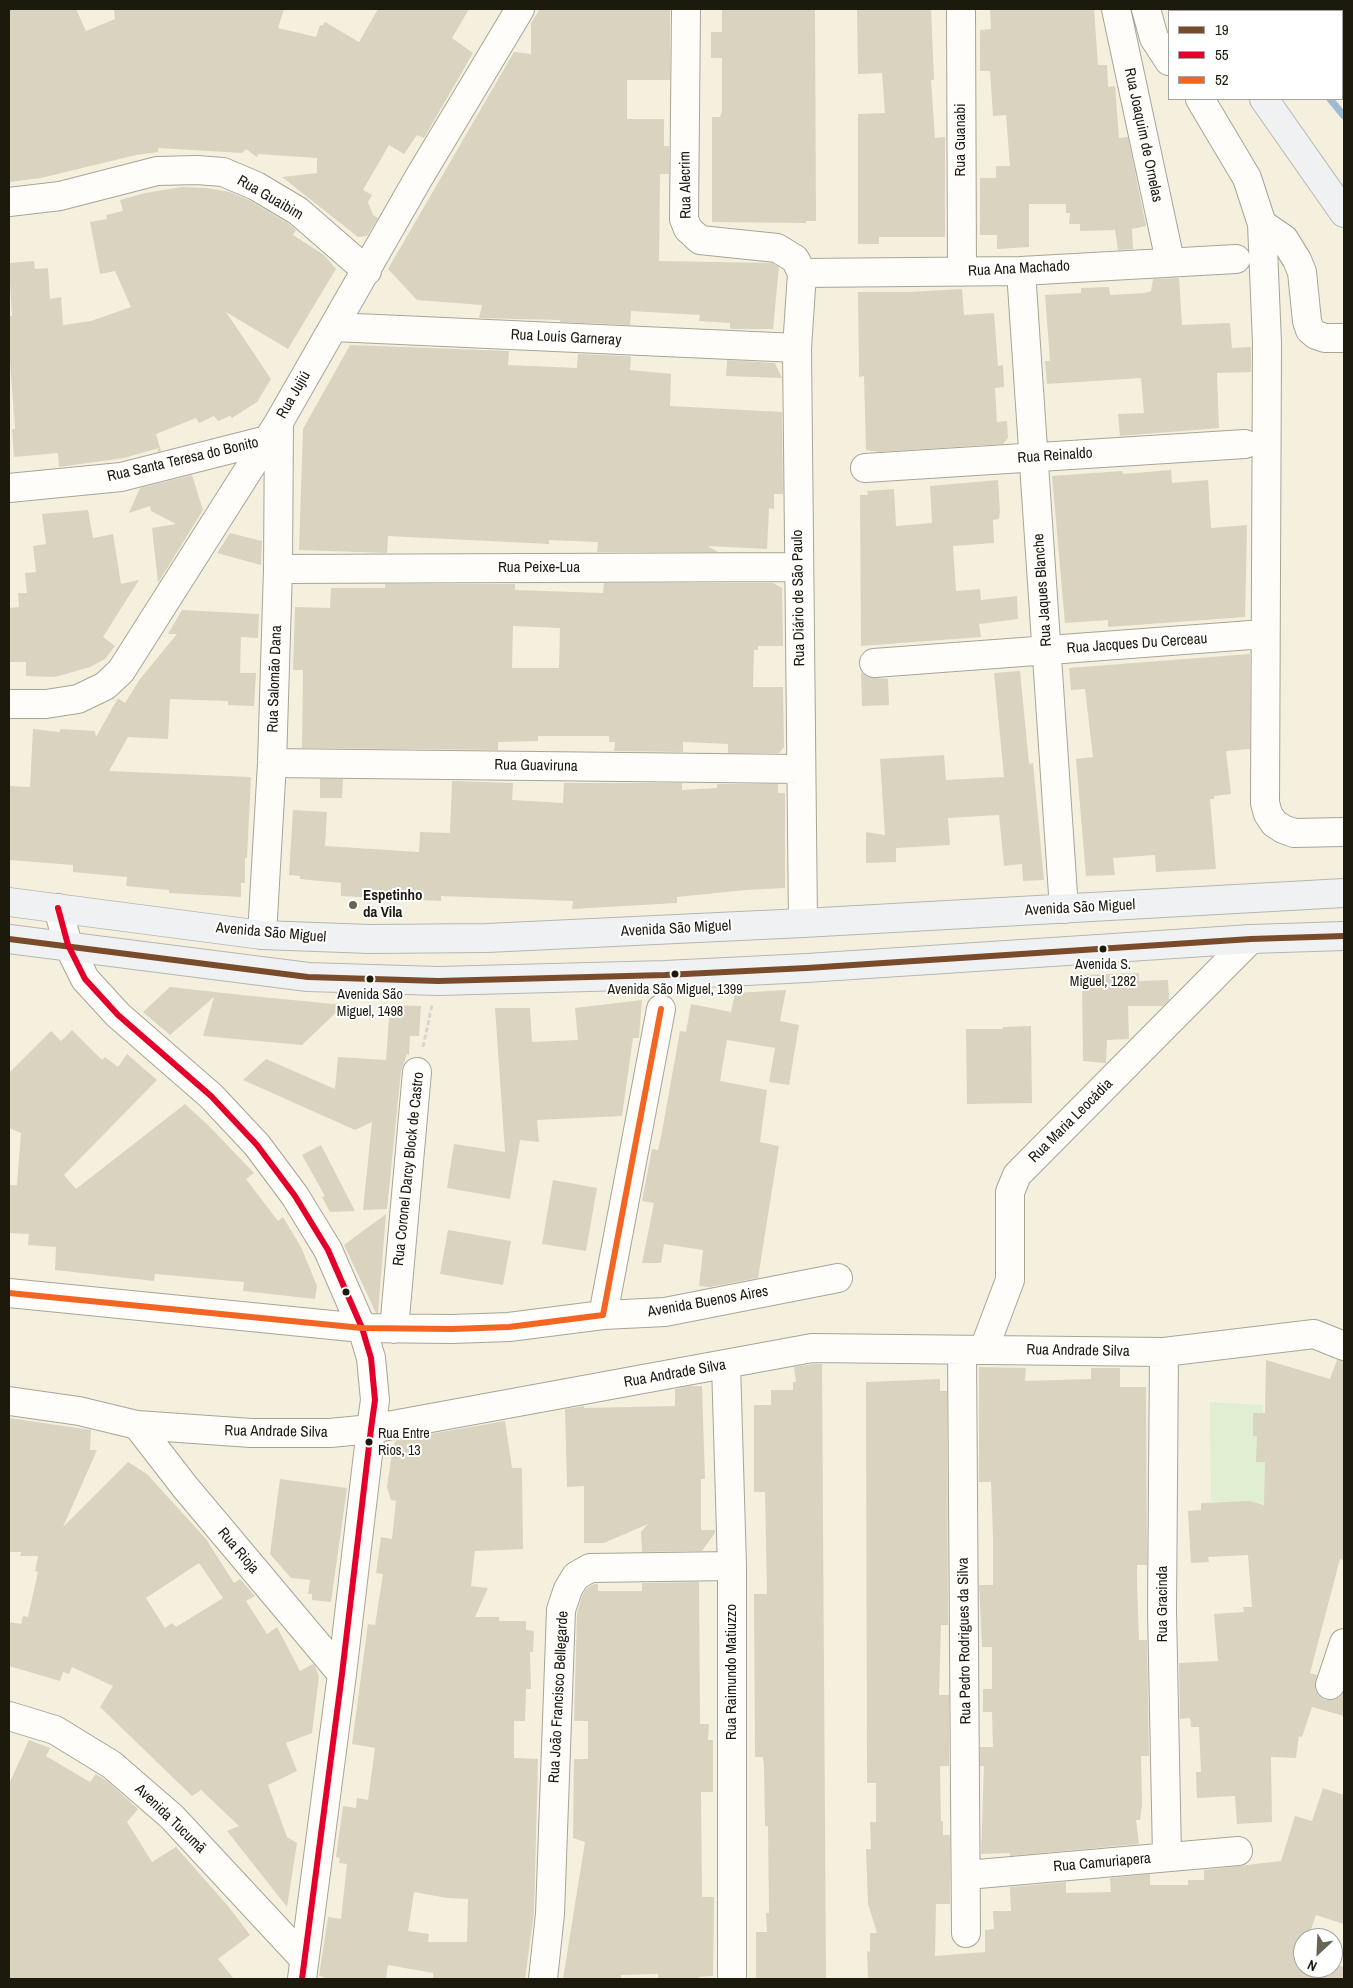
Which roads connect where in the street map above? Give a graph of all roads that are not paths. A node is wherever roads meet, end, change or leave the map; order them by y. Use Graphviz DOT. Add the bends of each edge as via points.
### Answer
graph roads {
  1 [pos="520,9"];
  2 [pos="686,9"];
  3 [pos="961,9"];
  4 [pos="1116,9"];
  5 [pos="1146,9"];
  6 [pos="1164,9"];
  7 [pos="1168,21"];
  8 [pos="1168,59"];
  9 [pos="1201,100"];
  10 [pos="1265,100"];
  11 [pos="9,202"];
  12 [pos="1344,213"];
  13 [pos="1262,224"];
  14 [pos="1236,259"];
  15 [pos="1170,261"];
  16 [pos="1020,270"];
  17 [pos="367,271"];
  18 [pos="962,272"];
  19 [pos="802,273"];
  20 [pos="334,327"];
  21 [pos="1344,338"];
  22 [pos="797,348"];
  23 [pos="273,431"];
  24 [pos="1245,444"];
  25 [pos="1033,458"];
  26 [pos="865,468"];
  27 [pos="9,488"];
  28 [pos="799,567"];
  29 [pos="278,569"];
  30 [pos="1251,635"];
  31 [pos="1047,650"];
  32 [pos="874,663"];
  33 [pos="9,704"];
  34 [pos="272,763"];
  35 [pos="801,769"];
  36 [pos="1344,832"];
  37 [pos="1344,893"];
  38 [pos="9,902"];
  39 [pos="58,908"];
  40 [pos="1064,909"];
  41 [pos="803,923"];
  42 [pos="262,935"];
  43 [pos="1344,936"];
  44 [pos="9,939"];
  45 [pos="1251,939"];
  46 [pos="68,945"];
  47 [pos="661,1009"];
  48 [pos="417,1072"];
  49 [pos="838,1278"];
  50 [pos="9,1293"];
  51 [pos="603,1315"];
  52 [pos="1344,1325"];
  53 [pos="362,1328"];
  54 [pos="394,1329"];
  55 [pos="1314,1334"];
  56 [pos="979,1343"];
  57 [pos="1344,1346"];
  58 [pos="1164,1352"];
  59 [pos="726,1364"];
  60 [pos="9,1401"];
  61 [pos="137,1425"];
  62 [pos="372,1429"];
  63 [pos="732,1566"];
  64 [pos="1344,1643"];
  65 [pos="342,1674"];
  66 [pos="1330,1685"];
  67 [pos="9,1716"];
  68 [pos="1238,1851"];
  69 [pos="1167,1856"];
  70 [pos="967,1875"];
  71 [pos="966,1933"];
  72 [pos="303,1969"];
  73 [pos="543,1979"];
  74 [pos="732,1979"];
  1 -- 17 [label="street, Rua Jujiú"];
  2 -- 19 [label="street, Rua Alecrim" via="684,219 688,229 700,240 708,242 776,248 795,259"];
  3 -- 18 [label="street, Rua Guanabi"];
  4 -- 15 [label="street, Rua Joaquim de Ornelas"];
  5 -- 8 [label="street" via="1154,38"];
  6 -- 7 [label="street"];
  9 -- 13 [label="street" via="1247,178"];
  10 -- 12 [label="main road"];
  11 -- 17 [label="street, Rua Guaibim" via="60,196 157,171 223,172 256,186 298,211"];
  13 -- 21 [label="street" via="1284,239 1297,260 1302,272 1310,330 1325,338"];
  13 -- 36 [label="street" via="1267,343 1265,803 1274,824 1283,829 1294,833"];
  14 -- 15 [label="street, Rua Ana Machado"];
  15 -- 16 [label="street, Rua Ana Machado"];
  16 -- 18 [label="street, Rua Ana Machado"];
  16 -- 25 [label="street, Rua Jaques Blanche"];
  17 -- 20 [label="street, Rua Jujiú"];
  18 -- 19 [label="street, Rua Ana Machado"];
  19 -- 22 [label="street, Rua Diário de São Paulo"];
  20 -- 22 [label="street, Rua Louis Garneray"];
  20 -- 23 [label="street, Rua Jujiú"];
  22 -- 28 [label="street, Rua Diário de São Paulo"];
  23 -- 27 [label="street, Rua Santa Teresa do Bonito" via="121,477"];
  23 -- 29 [label="street, Rua Salomão Dana"];
  23 -- 33 [label="street, Rua Jujiú" via="121,671 105,686 78,699 46,704"];
  24 -- 25 [label="street, Rua Reinaldo"];
  25 -- 26 [label="street, Rua Reinaldo"];
  25 -- 31 [label="street, Rua Jaques Blanche"];
  28 -- 29 [label="street, Rua Peixe-Lua"];
  28 -- 35 [label="street, Rua Diário de São Paulo"];
  29 -- 34 [label="street, Rua Salomão Dana"];
  30 -- 31 [label="street, Rua Jacques Du Cerceau"];
  31 -- 32 [label="street, Rua Jacques Du Cerceau"];
  31 -- 40 [label="street, Rua Jaques Blanche"];
  34 -- 35 [label="street, Rua Guaviruna"];
  34 -- 42 [label="street, Rua Salomão Dana"];
  35 -- 41 [label="street, Rua Diário de São Paulo"];
  37 -- 40 [label="main road, Avenida São Miguel"];
  38 -- 39 [label="main road, Avenida São Miguel"];
  39 -- 42 [label="main road, Avenida São Miguel"];
  39 -- 46 [label="street"];
  40 -- 41 [label="main road, Avenida São Miguel"];
  41 -- 42 [label="main road, Avenida São Miguel" via="486,938 370,939"];
  43 -- 45 [label="main road"];
  44 -- 46 [label="main road"];
  45 -- 46 [label="main road" via="797,969 438,981 308,977"];
  45 -- 56 [label="street, Rua Maria Leocádia" via="1017,1176 1010,1192 1007,1291"];
  46 -- 53 [label="street" via="85,979 118,1015 211,1096 257,1145 295,1196 328,1250"];
  47 -- 51 [label="street"];
  48 -- 54 [label="street, Rua Coronel Darcy Block de Castro"];
  49 -- 51 [label="street, Avenida Buenos Aires" via="664,1312"];
  50 -- 53 [label="street, Avenida Buenos Aires"];
  51 -- 54 [label="street, Avenida Buenos Aires" via="509,1327"];
  52 -- 55 [label="street"];
  53 -- 54 [label="street, Avenida Buenos Aires"];
  53 -- 62 [label="street" via="371,1358 375,1400"];
  55 -- 57 [label="street, Rua Andrade Silva"];
  55 -- 58 [label="street, Rua Andrade Silva"];
  56 -- 58 [label="street, Rua Andrade Silva"];
  56 -- 59 [label="street, Rua Andrade Silva" via="812,1348"];
  56 -- 70 [label="street, Rua Pedro Rodrigues da Silva"];
  58 -- 69 [label="street, Rua Gracinda" via="1162,1612"];
  59 -- 62 [label="street, Rua Andrade Silva"];
  59 -- 63 [label="street, Rua Raimundo Matiuzzo"];
  60 -- 61 [label="street, Rua Andrade Silva" via="79,1411"];
  61 -- 62 [label="street, Rua Andrade Silva" via="251,1433 330,1433"];
  61 -- 65 [label="street, Rua Rioja"];
  62 -- 65 [label="street"];
  63 -- 73 [label="street, Rua João Francisco Bellegarde" via="590,1568 576,1576 568,1589 561,1610 550,1914"];
  63 -- 74 [label="street, Rua Raimundo Matiuzzo"];
  64 -- 66 [label="street"];
  65 -- 72 [label="street"];
  67 -- 72 [label="street, Avenida Tucumã" via="55,1730 112,1765 172,1817"];
  68 -- 69 [label="street, Rua Camuriapera"];
  69 -- 70 [label="street, Rua Camuriapera"];
  70 -- 71 [label="street, Rua Pedro Rodrigues da Silva"];
}
